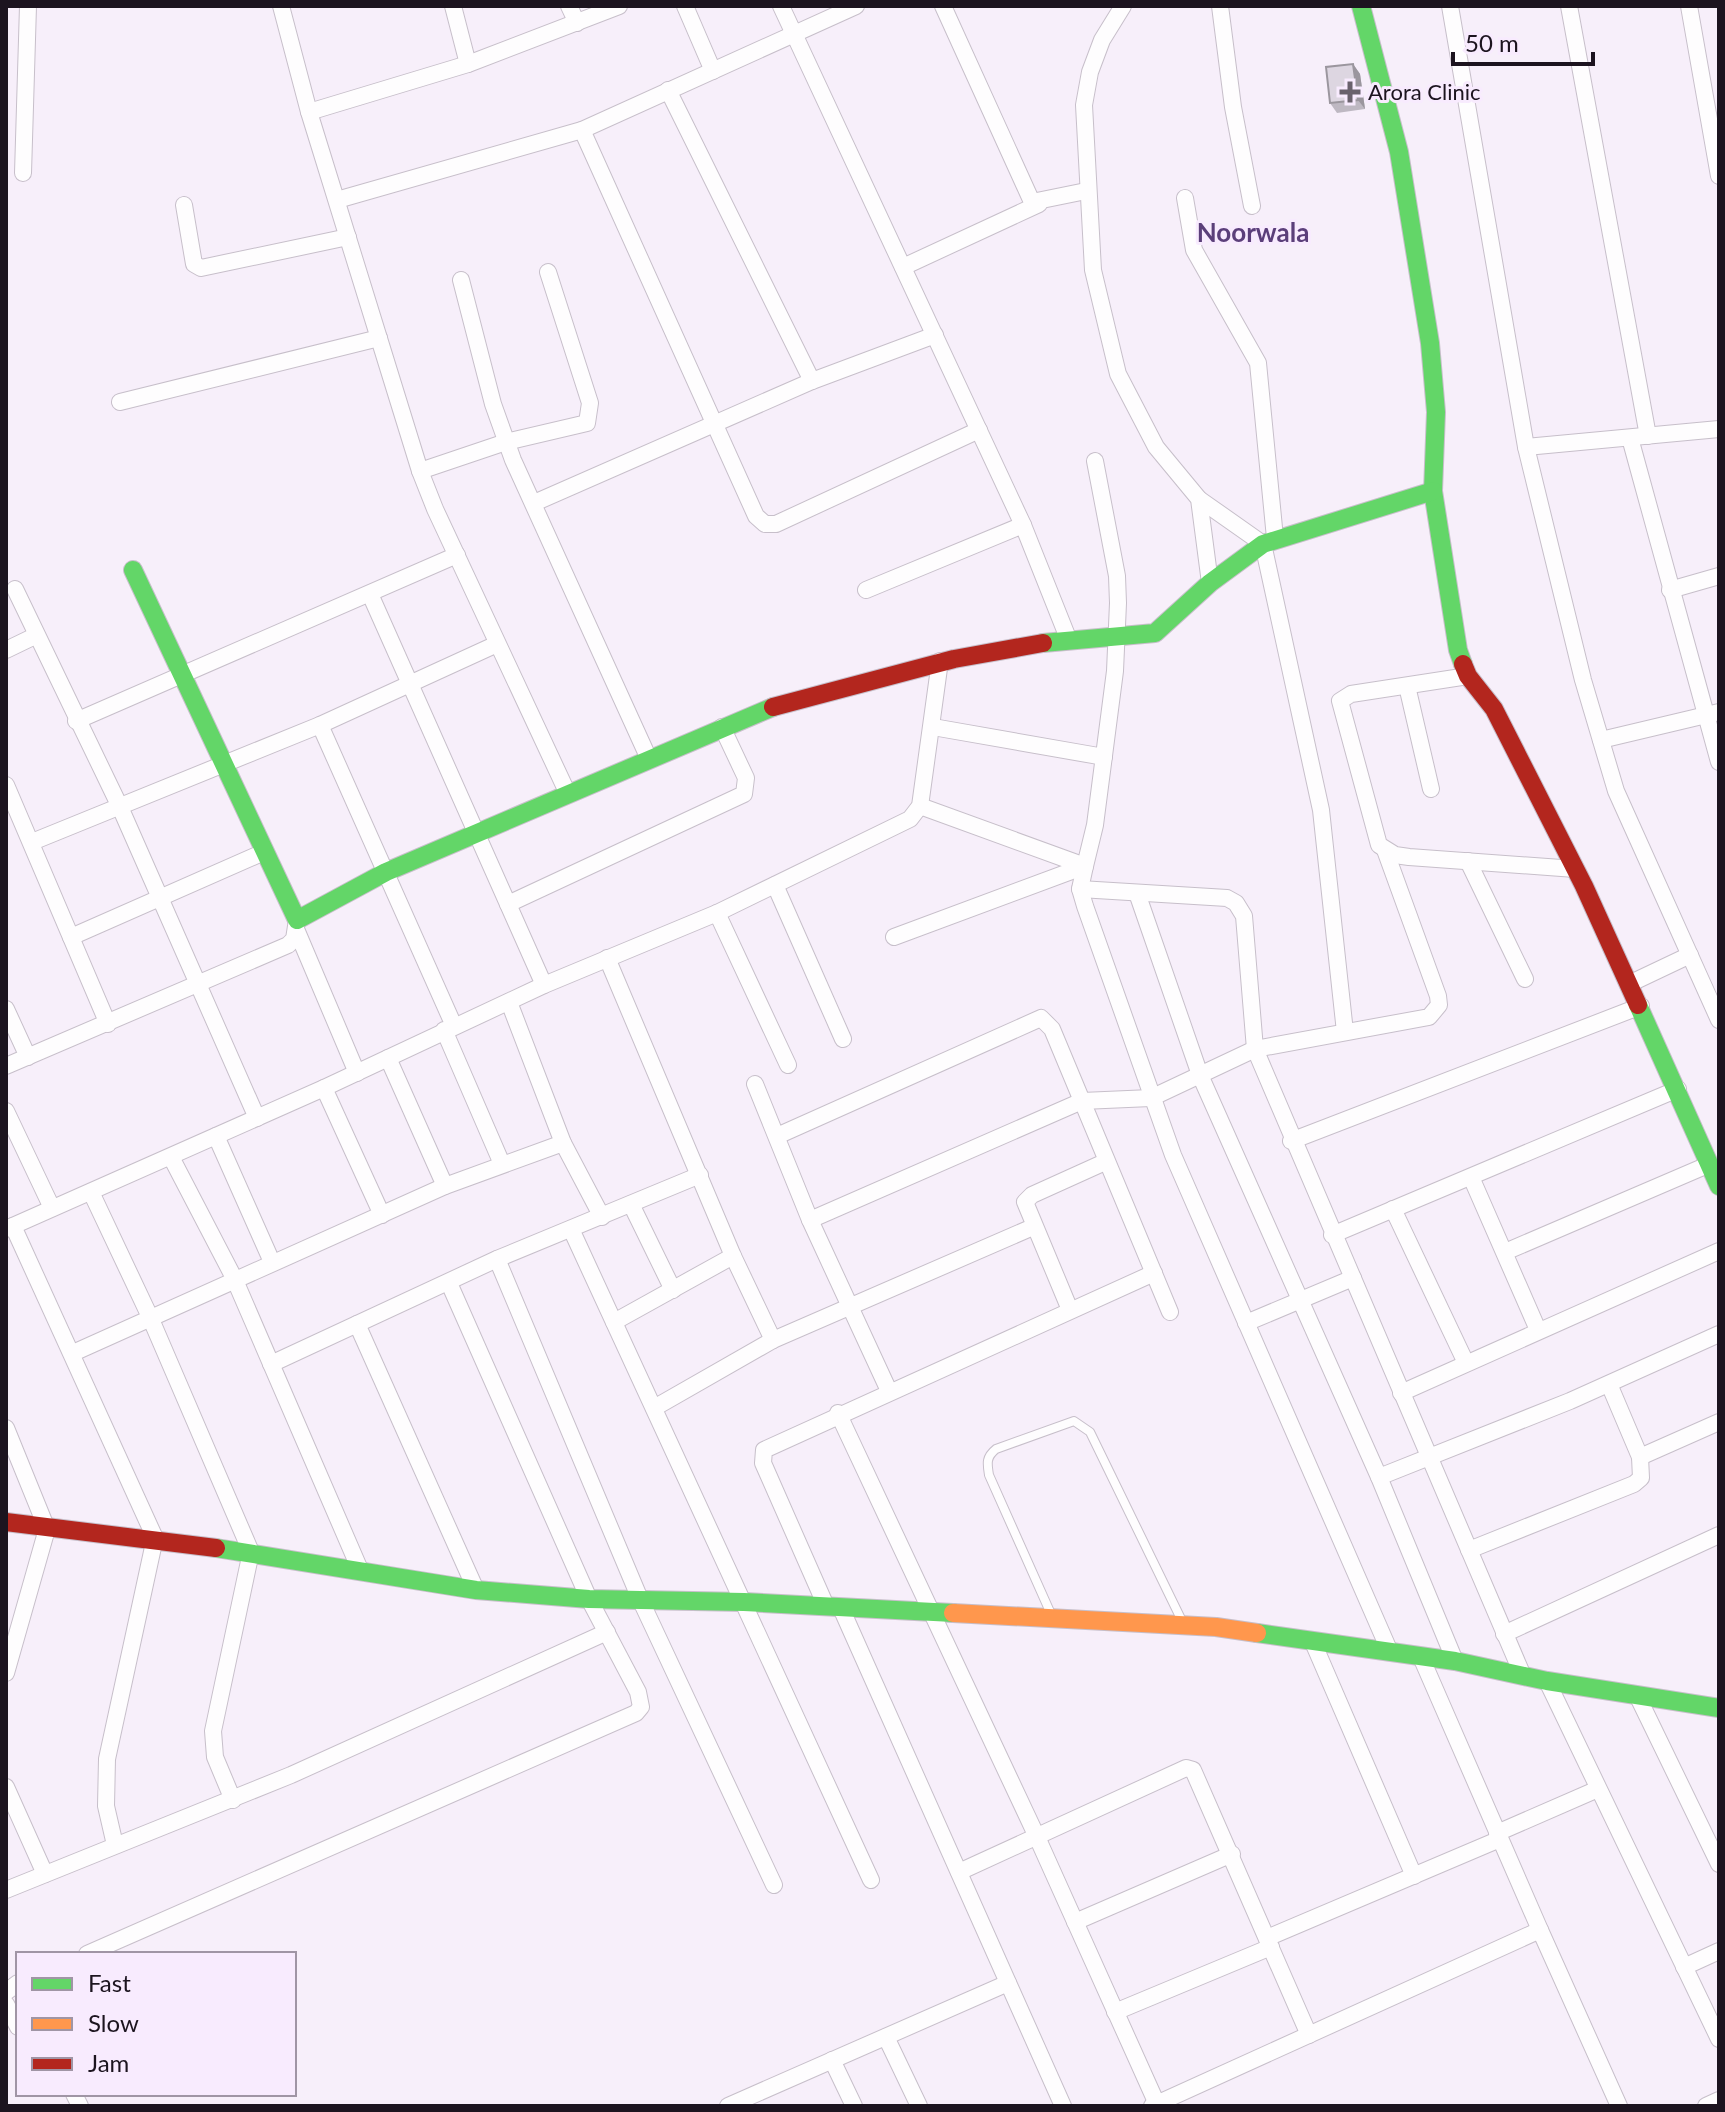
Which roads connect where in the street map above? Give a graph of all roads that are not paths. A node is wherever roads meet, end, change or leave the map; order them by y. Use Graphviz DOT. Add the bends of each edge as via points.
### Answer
graph roads {
  1 [pos="28,6"];
  2 [pos="281,6"];
  3 [pos="453,6"];
  4 [pos="569,6"];
  5 [pos="619,6"];
  6 [pos="685,6"];
  7 [pos="781,6"];
  8 [pos="856,6"];
  9 [pos="943,6"];
  10 [pos="1123,6"];
  11 [pos="1220,6"];
  12 [pos="1361,6"];
  13 [pos="1450,6"];
  14 [pos="1569,6"];
  15 [pos="1689,6"];
  16 [pos="577,23"];
  17 [pos="794,35"];
  18 [pos="468,64"];
  19 [pos="713,71"];
  20 [pos="668,90"];
  21 [pos="309,112"];
  22 [pos="1714,125"];
  23 [pos="582,130"];
  24 [pos="23,173"];
  25 [pos="1719,176"];
  26 [pos="1086,191"];
  27 [pos="1185,198"];
  28 [pos="337,200"];
  29 [pos="1039,204"];
  30 [pos="184,205"];
  31 [pos="1252,206"];
  32 [pos="348,237"];
  33 [pos="903,267"];
  34 [pos="548,272"];
  35 [pos="461,280"];
  36 [pos="935,335"];
  37 [pos="379,338"];
  38 [pos="812,381"];
  39 [pos="120,402"];
  40 [pos="715,423"];
  41 [pos="1719,429"];
  42 [pos="979,430"];
  43 [pos="1648,436"];
  44 [pos="1630,438"];
  45 [pos="506,442"];
  46 [pos="1526,447"];
  47 [pos="1095,461"];
  48 [pos="420,471"];
  49 [pos="1433,491"];
  50 [pos="1199,499"];
  51 [pos="534,503"];
  52 [pos="1023,525"];
  53 [pos="1269,541"];
  54 [pos="457,555"];
  55 [pos="133,570"];
  56 [pos="1719,576"];
  57 [pos="1210,583"];
  58 [pos="15,589"];
  59 [pos="866,590"];
  60 [pos="1670,590"];
  61 [pos="370,594"];
  62 [pos="1117,635"];
  63 [pos="35,636"];
  64 [pos="1068,638"];
  65 [pos="497,644"];
  66 [pos="6,650"];
  67 [pos="940,661"];
  68 [pos="184,675"];
  69 [pos="1468,676"];
  70 [pos="412,683"];
  71 [pos="1407,686"];
  72 [pos="1712,714"];
  73 [pos="76,721"];
  74 [pos="320,725"];
  75 [pos="722,727"];
  76 [pos="933,727"];
  77 [pos="1601,740"];
  78 [pos="1104,757"];
  79 [pos="649,759"];
  80 [pos="223,762"];
  81 [pos="1719,762"];
  82 [pos="6,785"];
  83 [pos="1431,789"];
  84 [pos="568,794"];
  85 [pos="920,806"];
  86 [pos="120,807"];
  87 [pos="477,835"];
  88 [pos="32,842"];
  89 [pos="1385,850"];
  90 [pos="264,852"];
  91 [pos="1468,861"];
  92 [pos="1085,866"];
  93 [pos="1575,869"];
  94 [pos="386,872"];
  95 [pos="775,885"];
  96 [pos="1080,889"];
  97 [pos="1137,893"];
  98 [pos="158,898"];
  99 [pos="508,904"];
  100 [pos="717,913"];
  101 [pos="296,924"];
  102 [pos="71,937"];
  103 [pos="894,937"];
  104 [pos="1690,955"];
  105 [pos="607,958"];
  106 [pos="1525,979"];
  107 [pos="1631,983"];
  108 [pos="544,985"];
  109 [pos="197,987"];
  110 [pos="509,1002"];
  111 [pos="1641,1006"];
  112 [pos="6,1009"];
  113 [pos="1718,1017"];
  114 [pos="108,1024"];
  115 [pos="449,1028"];
  116 [pos="1345,1032"];
  117 [pos="843,1039"];
  118 [pos="1255,1049"];
  119 [pos="28,1057"];
  120 [pos="388,1058"];
  121 [pos="788,1065"];
  122 [pos="6,1066"];
  123 [pos="357,1073"];
  124 [pos="1200,1075"];
  125 [pos="755,1084"];
  126 [pos="324,1088"];
  127 [pos="1678,1089"];
  128 [pos="1151,1098"];
  129 [pos="1082,1101"];
  130 [pos="6,1111"];
  131 [pos="257,1118"];
  132 [pos="216,1136"];
  133 [pos="777,1136"];
  134 [pos="1291,1141"];
  135 [pos="563,1143"];
  136 [pos="171,1157"];
  137 [pos="1105,1162"];
  138 [pos="502,1164"];
  139 [pos="1710,1164"];
  140 [pos="700,1175"];
  141 [pos="1471,1177"];
  142 [pos="445,1186"];
  143 [pos="1719,1186"];
  144 [pos="91,1192"];
  145 [pos="631,1204"];
  146 [pos="52,1208"];
  147 [pos="1393,1209"];
  148 [pos="382,1215"];
  149 [pos="602,1217"];
  150 [pos="810,1220"];
  151 [pos="10,1227"];
  152 [pos="1033,1227"];
  153 [pos="571,1229"];
  154 [pos="1332,1235"];
  155 [pos="1719,1251"];
  156 [pos="1505,1252"];
  157 [pos="733,1256"];
  158 [pos="497,1259"];
  159 [pos="272,1262"];
  160 [pos="1154,1273"];
  161 [pos="234,1278"];
  162 [pos="1353,1278"];
  163 [pos="449,1283"];
  164 [pos="673,1290"];
  165 [pos="1301,1299"];
  166 [pos="851,1307"];
  167 [pos="1070,1310"];
  168 [pos="1170,1312"];
  169 [pos="150,1317"];
  170 [pos="614,1322"];
  171 [pos="1246,1323"];
  172 [pos="357,1324"];
  173 [pos="1538,1330"];
  174 [pos="1719,1334"];
  175 [pos="773,1340"];
  176 [pos="73,1353"];
  177 [pos="1466,1363"];
  178 [pos="271,1364"];
  179 [pos="1609,1384"];
  180 [pos="889,1391"];
  181 [pos="1401,1393"];
  182 [pos="654,1408"];
  183 [pos="838,1413"];
  184 [pos="1719,1422"];
  185 [pos="6,1428"];
  186 [pos="1429,1456"];
  187 [pos="1640,1457"];
  188 [pos="1379,1477"];
  189 [pos="6,1522"];
  190 [pos="47,1529"];
  191 [pos="1719,1535"];
  192 [pos="155,1538"];
  193 [pos="1469,1550"];
  194 [pos="251,1552"];
  195 [pos="361,1572"];
  196 [pos="476,1590"];
  197 [pos="589,1599"];
  198 [pos="640,1599"];
  199 [pos="744,1602"];
  200 [pos="833,1607"];
  201 [pos="932,1615"];
  202 [pos="1053,1619"];
  203 [pos="1184,1624"];
  204 [pos="607,1632"];
  205 [pos="1504,1634"];
  206 [pos="1312,1640"];
  207 [pos="1390,1652"];
  208 [pos="1421,1657"];
  209 [pos="1455,1661"];
  210 [pos="6,1673"];
  211 [pos="1523,1676"];
  212 [pos="1547,1681"];
  213 [pos="1637,1695"];
  214 [pos="1719,1708"];
  215 [pos="6,1787"];
  216 [pos="1598,1789"];
  217 [pos="233,1800"];
  218 [pos="1499,1836"];
  219 [pos="1037,1837"];
  220 [pos="115,1845"];
  221 [pos="1232,1854"];
  222 [pos="1719,1864"];
  223 [pos="959,1872"];
  224 [pos="45,1874"];
  225 [pos="1414,1876"];
  226 [pos="871,1880"];
  227 [pos="774,1885"];
  228 [pos="6,1890"];
  229 [pos="1075,1922"];
  230 [pos="1540,1930"];
  231 [pos="1269,1942"];
  232 [pos="1719,1951"];
  233 [pos="92,1952"];
  234 [pos="1684,1967"];
  235 [pos="1008,1983"];
  236 [pos="6,2004"];
  237 [pos="1115,2012"];
  238 [pos="16,2024"];
  239 [pos="1309,2035"];
  240 [pos="886,2037"];
  241 [pos="1719,2039"];
  242 [pos="832,2060"];
  243 [pos="1719,2100"];
  244 [pos="1154,2105"];
  245 [pos="728,2106"];
  246 [pos="854,2106"];
  247 [pos="919,2106"];
  248 [pos="1063,2106"];
  249 [pos="1619,2106"];
  250 [pos="1706,2106"];
  1 -- 24 [label="street"];
  2 -- 21 [label="street"];
  3 -- 18 [label="street"];
  4 -- 16 [label="street"];
  5 -- 16 [label="street"];
  6 -- 19 [label="street"];
  7 -- 17 [label="street"];
  8 -- 17 [label="street"];
  9 -- 29 [label="street" via="1028,196"];
  10 -- 26 [label="street" via="1090,72 1084,105"];
  11 -- 31 [label="street"];
  12 -- 49 [label="street" via="1399,152 1430,343 1436,412"];
  13 -- 46 [label="street"];
  14 -- 43 [label="street"];
  15 -- 22 [label="street"];
  16 -- 18 [label="street"];
  17 -- 19 [label="street"];
  17 -- 33 [label="street"];
  18 -- 21 [label="street"];
  19 -- 20 [label="street"];
  20 -- 23 [label="street"];
  20 -- 38 [label="street"];
  21 -- 28 [label="street"];
  22 -- 25 [label="street"];
  23 -- 28 [label="street"];
  23 -- 40 [label="street"];
  26 -- 29 [label="street"];
  26 -- 50 [label="street" via="1098,303 1118,374 1156,447"];
  27 -- 53 [label="street" via="1194,250 1258,363"];
  28 -- 32 [label="street"];
  29 -- 33 [label="street"];
  30 -- 32 [label="street" via="190,250 201,268"];
  32 -- 37 [label="street"];
  33 -- 36 [label="street"];
  34 -- 45 [label="street" via="590,415 587,423 575,428"];
  35 -- 45 [label="street"];
  36 -- 38 [label="street"];
  36 -- 42 [label="street"];
  37 -- 39 [label="street"];
  37 -- 48 [label="street"];
  38 -- 40 [label="street"];
  40 -- 42 [label="street" via="756,516 765,524 776,524"];
  40 -- 51 [label="street"];
  41 -- 43 [label="street"];
  42 -- 52 [label="street"];
  43 -- 44 [label="street"];
  44 -- 46 [label="street"];
  44 -- 60 [label="street"];
  45 -- 48 [label="street"];
  45 -- 51 [label="street"];
  46 -- 77 [label="street"];
  47 -- 62 [label="street" via="1117,576"];
  48 -- 54 [label="street"];
  49 -- 53 [label="street"];
  49 -- 69 [label="street" via="1458,650"];
  50 -- 53 [label="street"];
  50 -- 57 [label="street"];
  51 -- 79 [label="street"];
  52 -- 59 [label="street"];
  52 -- 64 [label="street"];
  53 -- 57 [label="street"];
  53 -- 116 [label="street" via="1319,796"];
  54 -- 61 [label="street"];
  54 -- 65 [label="street"];
  55 -- 68 [label="street"];
  56 -- 60 [label="street"];
  57 -- 62 [label="street" via="1155,633"];
  58 -- 63 [label="street"];
  60 -- 72 [label="street"];
  61 -- 68 [label="street"];
  61 -- 70 [label="street"];
  62 -- 64 [label="street"];
  62 -- 78 [label="street"];
  63 -- 66 [label="street"];
  63 -- 73 [label="street"];
  64 -- 67 [label="street"];
  65 -- 70 [label="street"];
  65 -- 84 [label="street"];
  67 -- 75 [label="street" via="765,709"];
  67 -- 76 [label="street"];
  68 -- 73 [label="street"];
  68 -- 80 [label="street"];
  69 -- 71 [label="street"];
  69 -- 93 [label="street" via="1494,709"];
  70 -- 74 [label="street"];
  70 -- 87 [label="street"];
  71 -- 83 [label="street"];
  71 -- 89 [label="street" via="1351,694 1340,701 1376,839"];
  72 -- 77 [label="street"];
  72 -- 81 [label="street"];
  73 -- 86 [label="street"];
  74 -- 80 [label="street"];
  74 -- 94 [label="street"];
  75 -- 79 [label="street"];
  75 -- 99 [label="street" via="746,778 744,794"];
  76 -- 78 [label="street"];
  76 -- 85 [label="street"];
  77 -- 104 [label="street" via="1616,791"];
  78 -- 92 [label="street"];
  79 -- 84 [label="street"];
  80 -- 86 [label="street"];
  80 -- 90 [label="street"];
  82 -- 88 [label="street"];
  84 -- 87 [label="street"];
  85 -- 92 [label="street"];
  85 -- 95 [label="street" via="910,819"];
  86 -- 88 [label="street"];
  86 -- 98 [label="street"];
  87 -- 94 [label="street"];
  87 -- 99 [label="street"];
  88 -- 102 [label="street"];
  89 -- 91 [label="street"];
  89 -- 116 [label="street" via="1439,1005 1429,1017"];
  90 -- 98 [label="street"];
  90 -- 101 [label="street"];
  91 -- 93 [label="street"];
  91 -- 106 [label="street"];
  92 -- 96 [label="street"];
  92 -- 103 [label="street"];
  93 -- 107 [label="street"];
  94 -- 101 [label="street"];
  94 -- 115 [label="street"];
  95 -- 100 [label="street"];
  95 -- 117 [label="street"];
  96 -- 97 [label="street"];
  96 -- 128 [label="street"];
  97 -- 118 [label="street" via="1227,898 1236,903 1244,916"];
  97 -- 124 [label="street"];
  98 -- 102 [label="street"];
  98 -- 109 [label="street"];
  99 -- 108 [label="street"];
  100 -- 105 [label="street"];
  100 -- 121 [label="street"];
  101 -- 109 [label="street" via="288,945"];
  101 -- 123 [label="street"];
  102 -- 114 [label="street"];
  104 -- 107 [label="street"];
  104 -- 113 [label="street"];
  105 -- 108 [label="street"];
  105 -- 140 [label="street"];
  107 -- 111 [label="street"];
  108 -- 110 [label="street"];
  109 -- 114 [label="street"];
  109 -- 131 [label="street"];
  110 -- 115 [label="street"];
  110 -- 135 [label="street"];
  111 -- 127 [label="street"];
  111 -- 134 [label="street"];
  112 -- 119 [label="street"];
  114 -- 119 [label="street"];
  115 -- 120 [label="street"];
  115 -- 138 [label="street"];
  116 -- 118 [label="street"];
  118 -- 124 [label="street"];
  118 -- 134 [label="street"];
  119 -- 122 [label="street"];
  120 -- 123 [label="street"];
  120 -- 142 [label="street"];
  123 -- 126 [label="street"];
  124 -- 128 [label="street"];
  124 -- 165 [label="street"];
  125 -- 133 [label="street"];
  126 -- 131 [label="street"];
  126 -- 148 [label="street"];
  127 -- 139 [label="street"];
  127 -- 141 [label="street"];
  128 -- 129 [label="street"];
  128 -- 171 [label="street"];
  129 -- 133 [label="street" via="1052,1029 1035,1018"];
  129 -- 137 [label="street"];
  129 -- 150 [label="street"];
  130 -- 146 [label="street"];
  131 -- 132 [label="street"];
  132 -- 136 [label="street"];
  132 -- 159 [label="street"];
  133 -- 150 [label="street"];
  134 -- 154 [label="street"];
  135 -- 138 [label="street"];
  135 -- 149 [label="street"];
  136 -- 144 [label="street"];
  136 -- 161 [label="street"];
  137 -- 152 [label="street" via="1027,1199"];
  137 -- 160 [label="street"];
  138 -- 142 [label="street"];
  139 -- 143 [label="street"];
  139 -- 156 [label="street"];
  140 -- 145 [label="street"];
  140 -- 157 [label="street"];
  141 -- 147 [label="street"];
  141 -- 156 [label="street"];
  142 -- 148 [label="street"];
  144 -- 146 [label="street"];
  144 -- 169 [label="street"];
  145 -- 149 [label="street"];
  145 -- 164 [label="street"];
  146 -- 151 [label="street"];
  147 -- 154 [label="street"];
  147 -- 177 [label="street"];
  148 -- 159 [label="street"];
  149 -- 153 [label="street"];
  150 -- 166 [label="street"];
  151 -- 176 [label="street"];
  152 -- 166 [label="street"];
  152 -- 167 [label="street"];
  153 -- 158 [label="street"];
  153 -- 170 [label="street"];
  154 -- 162 [label="street"];
  155 -- 173 [label="street"];
  156 -- 173 [label="street"];
  157 -- 164 [label="street"];
  157 -- 175 [label="street"];
  158 -- 163 [label="street"];
  158 -- 198 [label="street"];
  159 -- 161 [label="street"];
  160 -- 167 [label="street"];
  160 -- 168 [label="street"];
  161 -- 169 [label="street"];
  161 -- 178 [label="street"];
  162 -- 165 [label="street"];
  162 -- 181 [label="street"];
  163 -- 172 [label="street"];
  163 -- 197 [label="street"];
  164 -- 170 [label="street"];
  165 -- 171 [label="street"];
  165 -- 188 [label="street"];
  166 -- 175 [label="street"];
  166 -- 180 [label="street"];
  167 -- 180 [label="street"];
  169 -- 176 [label="street"];
  169 -- 194 [label="street"];
  170 -- 182 [label="street"];
  171 -- 207 [label="street"];
  172 -- 178 [label="street"];
  172 -- 196 [label="street"];
  173 -- 177 [label="street"];
  174 -- 179 [label="street"];
  175 -- 182 [label="street"];
  176 -- 192 [label="street"];
  177 -- 181 [label="street"];
  178 -- 195 [label="street"];
  179 -- 186 [label="street"];
  179 -- 187 [label="street"];
  180 -- 183 [label="street"];
  181 -- 186 [label="street"];
  182 -- 199 [label="street"];
  183 -- 200 [label="street" via="769,1446 762,1456"];
  183 -- 201 [label="street"];
  184 -- 187 [label="street"];
  185 -- 190 [label="street"];
  186 -- 188 [label="street"];
  186 -- 193 [label="street"];
  187 -- 193 [label="street" via="1643,1472 1634,1484"];
  188 -- 209 [label="street"];
  189 -- 190 [label="street"];
  190 -- 192 [label="street"];
  190 -- 210 [label="street"];
  191 -- 205 [label="street"];
  192 -- 194 [label="street"];
  192 -- 220 [label="street" via="107,1759 106,1806"];
  193 -- 205 [label="street"];
  194 -- 195 [label="street"];
  194 -- 217 [label="street" via="213,1731 215,1757"];
  195 -- 196 [label="street"];
  196 -- 197 [label="street"];
  197 -- 198 [label="street"];
  197 -- 204 [label="street"];
  198 -- 199 [label="street"];
  198 -- 227 [label="street"];
  199 -- 200 [label="street"];
  199 -- 226 [label="street"];
  200 -- 201 [label="street"];
  200 -- 223 [label="street"];
  201 -- 202 [label="street"];
  201 -- 219 [label="street"];
  202 -- 203 [label="street"];
  202 -- 203 [label="lane" via="987,1463 996,1449 1074,1421 1090,1432"];
  203 -- 206 [label="street"];
  204 -- 217 [label="street"];
  204 -- 233 [label="street" via="638,1692 641,1707 636,1713"];
  205 -- 211 [label="street"];
  206 -- 207 [label="street"];
  206 -- 225 [label="street"];
  207 -- 208 [label="street"];
  208 -- 209 [label="street"];
  208 -- 218 [label="street"];
  209 -- 211 [label="street"];
  211 -- 212 [label="street"];
  212 -- 213 [label="street"];
  212 -- 216 [label="street"];
  213 -- 214 [label="street"];
  213 -- 222 [label="street"];
  215 -- 224 [label="street"];
  216 -- 218 [label="street"];
  216 -- 234 [label="street"];
  217 -- 220 [label="street"];
  218 -- 225 [label="street"];
  218 -- 230 [label="street"];
  219 -- 221 [label="street" via="1186,1768 1199,1778"];
  219 -- 223 [label="street"];
  219 -- 229 [label="street"];
  220 -- 224 [label="street"];
  221 -- 229 [label="street"];
  221 -- 231 [label="street"];
  223 -- 235 [label="street"];
  224 -- 228 [label="street"];
  225 -- 231 [label="street"];
  229 -- 237 [label="street"];
  230 -- 239 [label="street"];
  230 -- 249 [label="street"];
  231 -- 237 [label="street"];
  231 -- 239 [label="street"];
  232 -- 234 [label="street"];
  234 -- 241 [label="street"];
  235 -- 240 [label="street"];
  235 -- 248 [label="street"];
  236 -- 238 [label="street"];
  237 -- 244 [label="street"];
  239 -- 244 [label="street"];
  240 -- 242 [label="street"];
  240 -- 247 [label="street"];
  242 -- 245 [label="street"];
  242 -- 246 [label="street"];
  243 -- 250 [label="street"];
}
